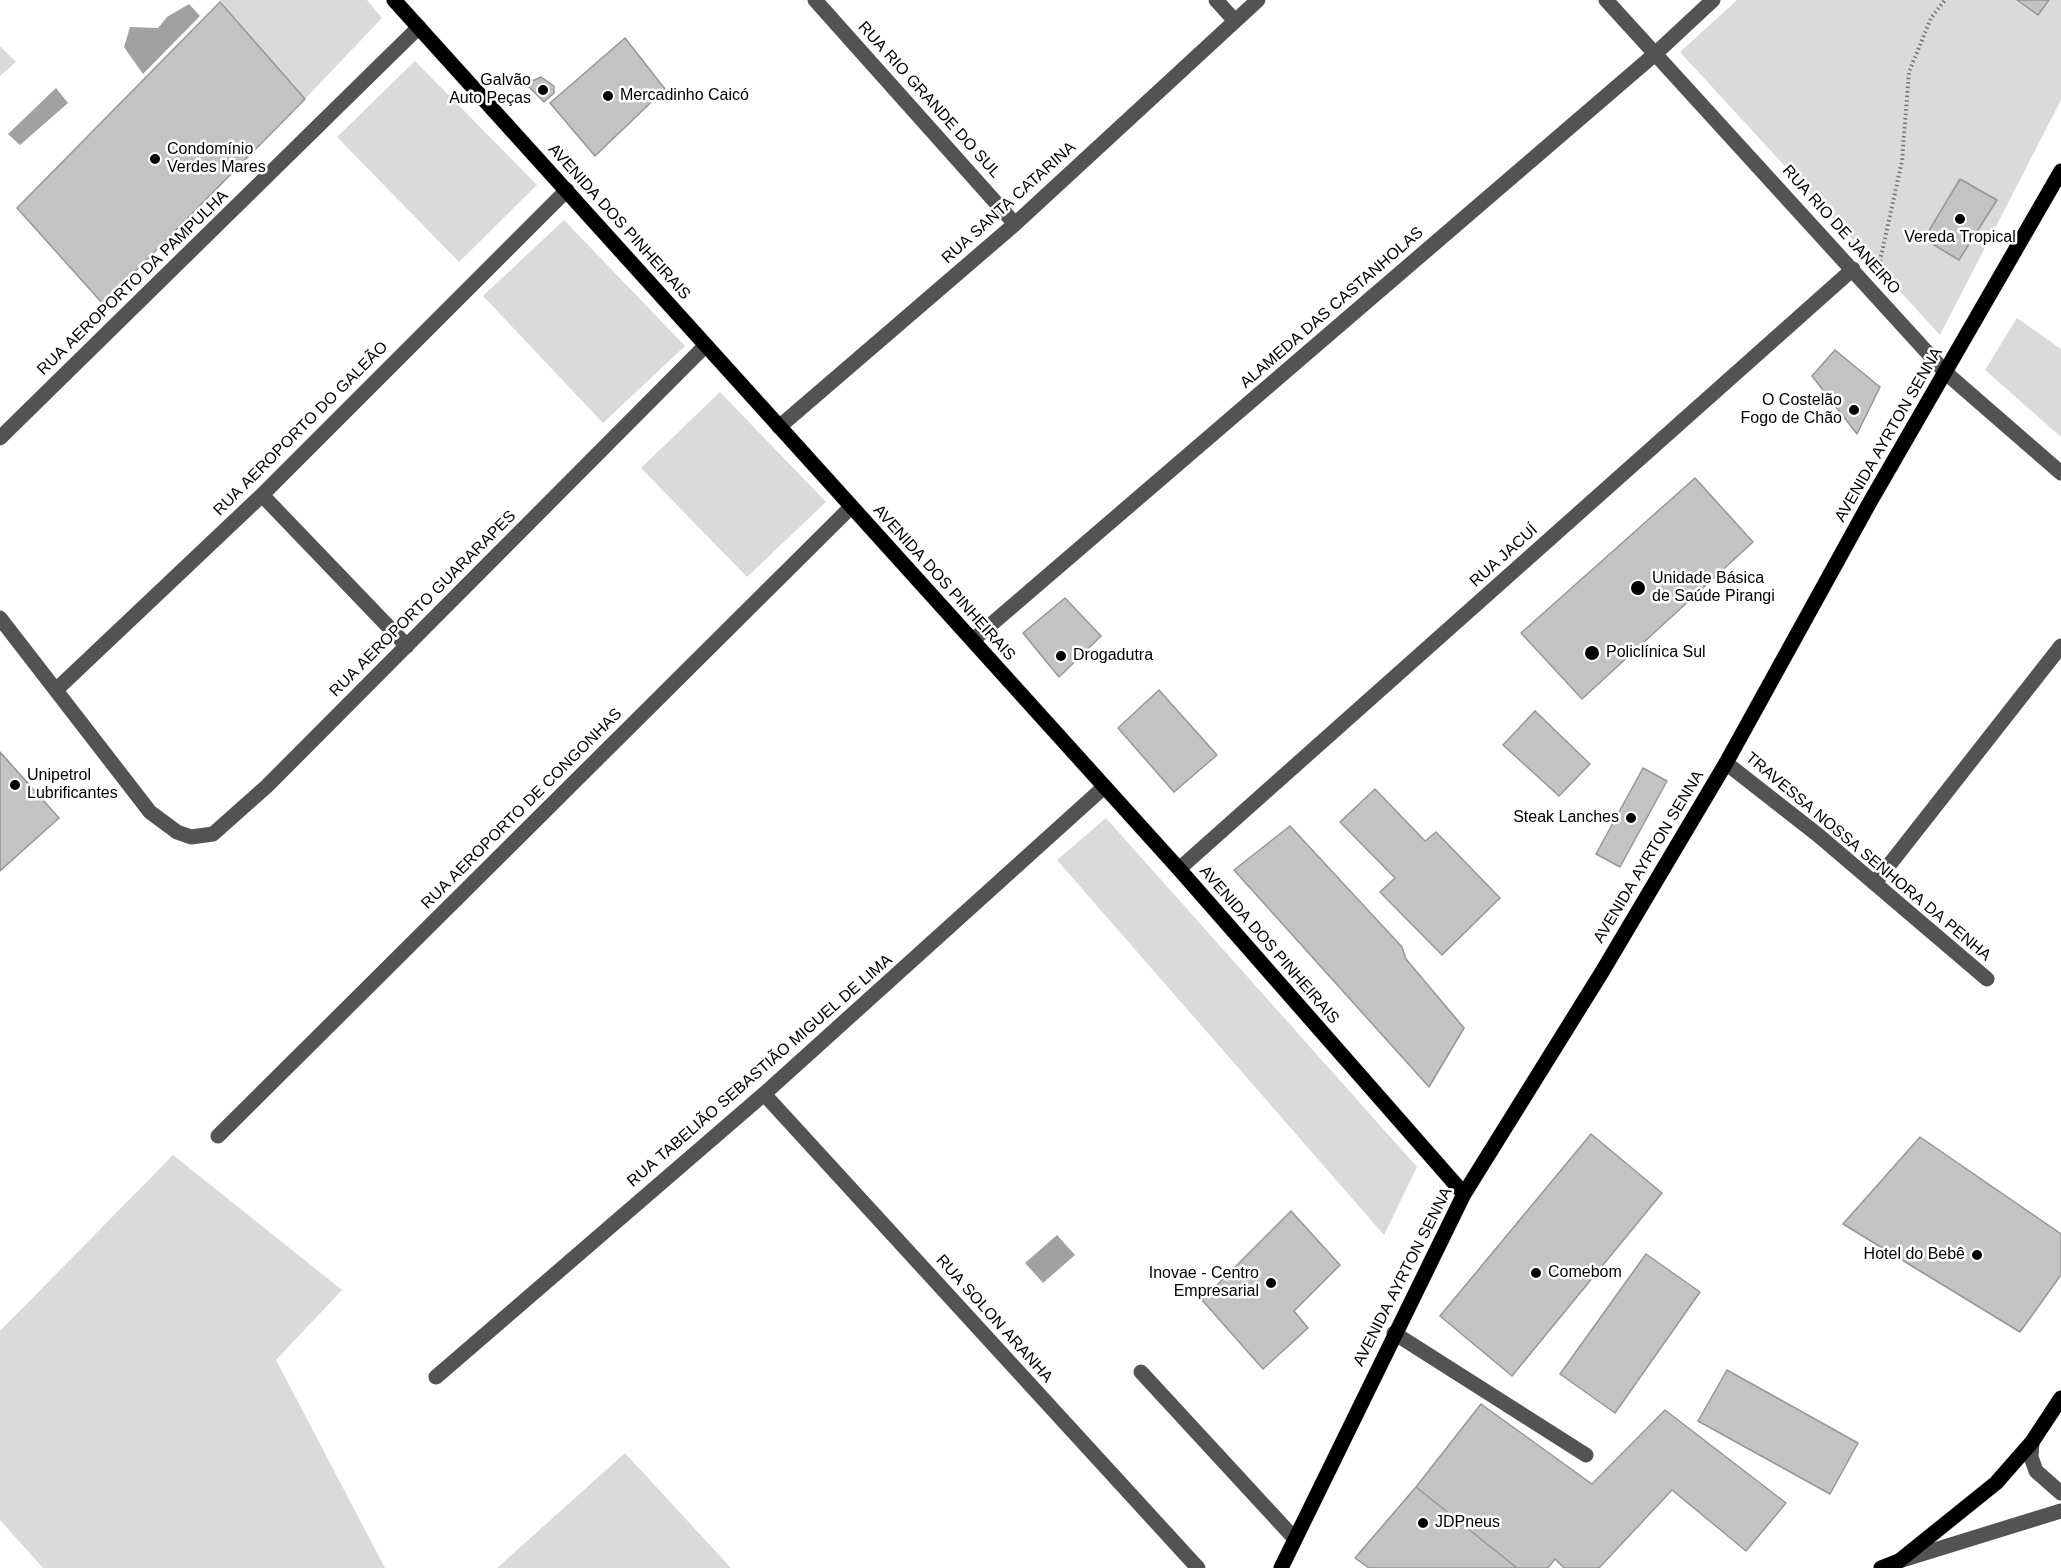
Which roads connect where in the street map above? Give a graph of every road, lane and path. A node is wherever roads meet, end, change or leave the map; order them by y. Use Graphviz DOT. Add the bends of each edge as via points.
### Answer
graph roads {
  1 [pos="394,0"];
  2 [pos="815,0"];
  3 [pos="1216,0"];
  4 [pos="1258,0"];
  5 [pos="1606,0"];
  6 [pos="1713,0"];
  7 [pos="1945,0"];
  8 [pos="1235,21"];
  9 [pos="419,27"];
  10 [pos="1655,54"];
  11 [pos="2061,171"];
  12 [pos="567,190"];
  13 [pos="1015,224"];
  14 [pos="1853,269"];
  15 [pos="1874,292"];
  16 [pos="705,346"];
  17 [pos="1946,373"];
  18 [pos="779,427"];
  19 [pos="0,438"];
  20 [pos="2061,473"];
  21 [pos="262,495"];
  22 [pos="851,507"];
  23 [pos="0,618"];
  24 [pos="973,640"];
  25 [pos="407,646"];
  26 [pos="2061,646"];
  27 [pos="57,689"];
  28 [pos="1726,763"];
  29 [pos="1103,788"];
  30 [pos="1179,869"];
  31 [pos="1875,882"];
  32 [pos="1987,979"];
  33 [pos="764,1094"];
  34 [pos="218,1136"];
  35 [pos="1464,1194"];
  36 [pos="1394,1333"];
  37 [pos="1141,1372"];
  38 [pos="436,1377"];
  39 [pos="2061,1398"];
  40 [pos="2032,1442"];
  41 [pos="1587,1455"];
  42 [pos="2061,1493"];
  43 [pos="2061,1511"];
  44 [pos="1294,1539"];
  45 [pos="1899,1561"];
  46 [pos="1198,1568"];
  47 [pos="1281,1568"];
  48 [pos="1881,1568"];
  1 -- 9 [label="main road, AVENIDA DOS PINHEIRAIS"];
  2 -- 13 [label="street, RUA RIO GRANDE DO SUL"];
  3 -- 8 [label="street"];
  4 -- 8 [label="street, RUA SANTA CATARINA"];
  5 -- 10 [label="street, RUA RIO DE JANEIRO"];
  6 -- 10 [label="street, ALAMEDA DAS CASTANHOLAS"];
  7 -- 15 [label="path" via="1931,18 1909,72 1902,161"];
  8 -- 13 [label="street, RUA SANTA CATARINA"];
  9 -- 12 [label="main road, AVENIDA DOS PINHEIRAIS"];
  9 -- 19 [label="street, RUA AEROPORTO DA PAMPULHA"];
  10 -- 14 [label="street, RUA RIO DE JANEIRO"];
  10 -- 24 [label="street, ALAMEDA DAS CASTANHOLAS"];
  11 -- 17 [label="main road, AVENIDA AYRTON SENNA"];
  12 -- 16 [label="main road, AVENIDA DOS PINHEIRAIS"];
  12 -- 21 [label="street, RUA AEROPORTO DO GALEÃO"];
  13 -- 18 [label="street, RUA SANTA CATARINA"];
  14 -- 15 [label="street, RUA RIO DE JANEIRO"];
  14 -- 30 [label="street, RUA JACUÍ"];
  15 -- 17 [label="street, RUA RIO DE JANEIRO"];
  16 -- 18 [label="main road, AVENIDA DOS PINHEIRAIS"];
  16 -- 25 [label="street, RUA AEROPORTO GUARARAPES"];
  17 -- 20 [label="street, RUA RIO DE JANEIRO"];
  17 -- 28 [label="main road, AVENIDA AYRTON SENNA"];
  18 -- 22 [label="main road, AVENIDA DOS PINHEIRAIS"];
  21 -- 25 [label="street"];
  21 -- 27 [label="street, RUA AEROPORTO DO GALEÃO"];
  22 -- 24 [label="main road, AVENIDA DOS PINHEIRAIS"];
  22 -- 34 [label="street, RUA AEROPORTO DE CONGONHAS"];
  23 -- 27 [label="street, RUA AEROPORTO GUARARAPES"];
  24 -- 29 [label="main road, AVENIDA DOS PINHEIRAIS"];
  25 -- 27 [label="street, RUA AEROPORTO GUARARAPES" via="267,786 213,834 203,837 177,832 150,812"];
  26 -- 31 [label="street"];
  28 -- 31 [label="street, TRAVESSA NOSSA SENHORA DA PENHA"];
  28 -- 35 [label="main road, AVENIDA AYRTON SENNA"];
  29 -- 30 [label="main road, AVENIDA DOS PINHEIRAIS"];
  29 -- 33 [label="street, RUA TABELIÃO SEBASTIÃO MIGUEL DE LIMA"];
  30 -- 35 [label="main road, AVENIDA DOS PINHEIRAIS"];
  31 -- 32 [label="street, TRAVESSA NOSSA SENHORA DA PENHA"];
  33 -- 38 [label="street, RUA TABELIÃO SEBASTIÃO MIGUEL DE LIMA"];
  33 -- 46 [label="street, RUA SOLON ARANHA"];
  35 -- 36 [label="main road, AVENIDA AYRTON SENNA"];
  36 -- 41 [label="street"];
  36 -- 44 [label="main road, AVENIDA AYRTON SENNA"];
  37 -- 44 [label="street"];
  39 -- 40 [label="main road"];
  40 -- 42 [label="street" via="2031,1457 2036,1471"];
  40 -- 45 [label="main road" via="1996,1483"];
  43 -- 45 [label="street"];
  44 -- 47 [label="main road, AVENIDA AYRTON SENNA"];
  45 -- 48 [label="main road"];
}
